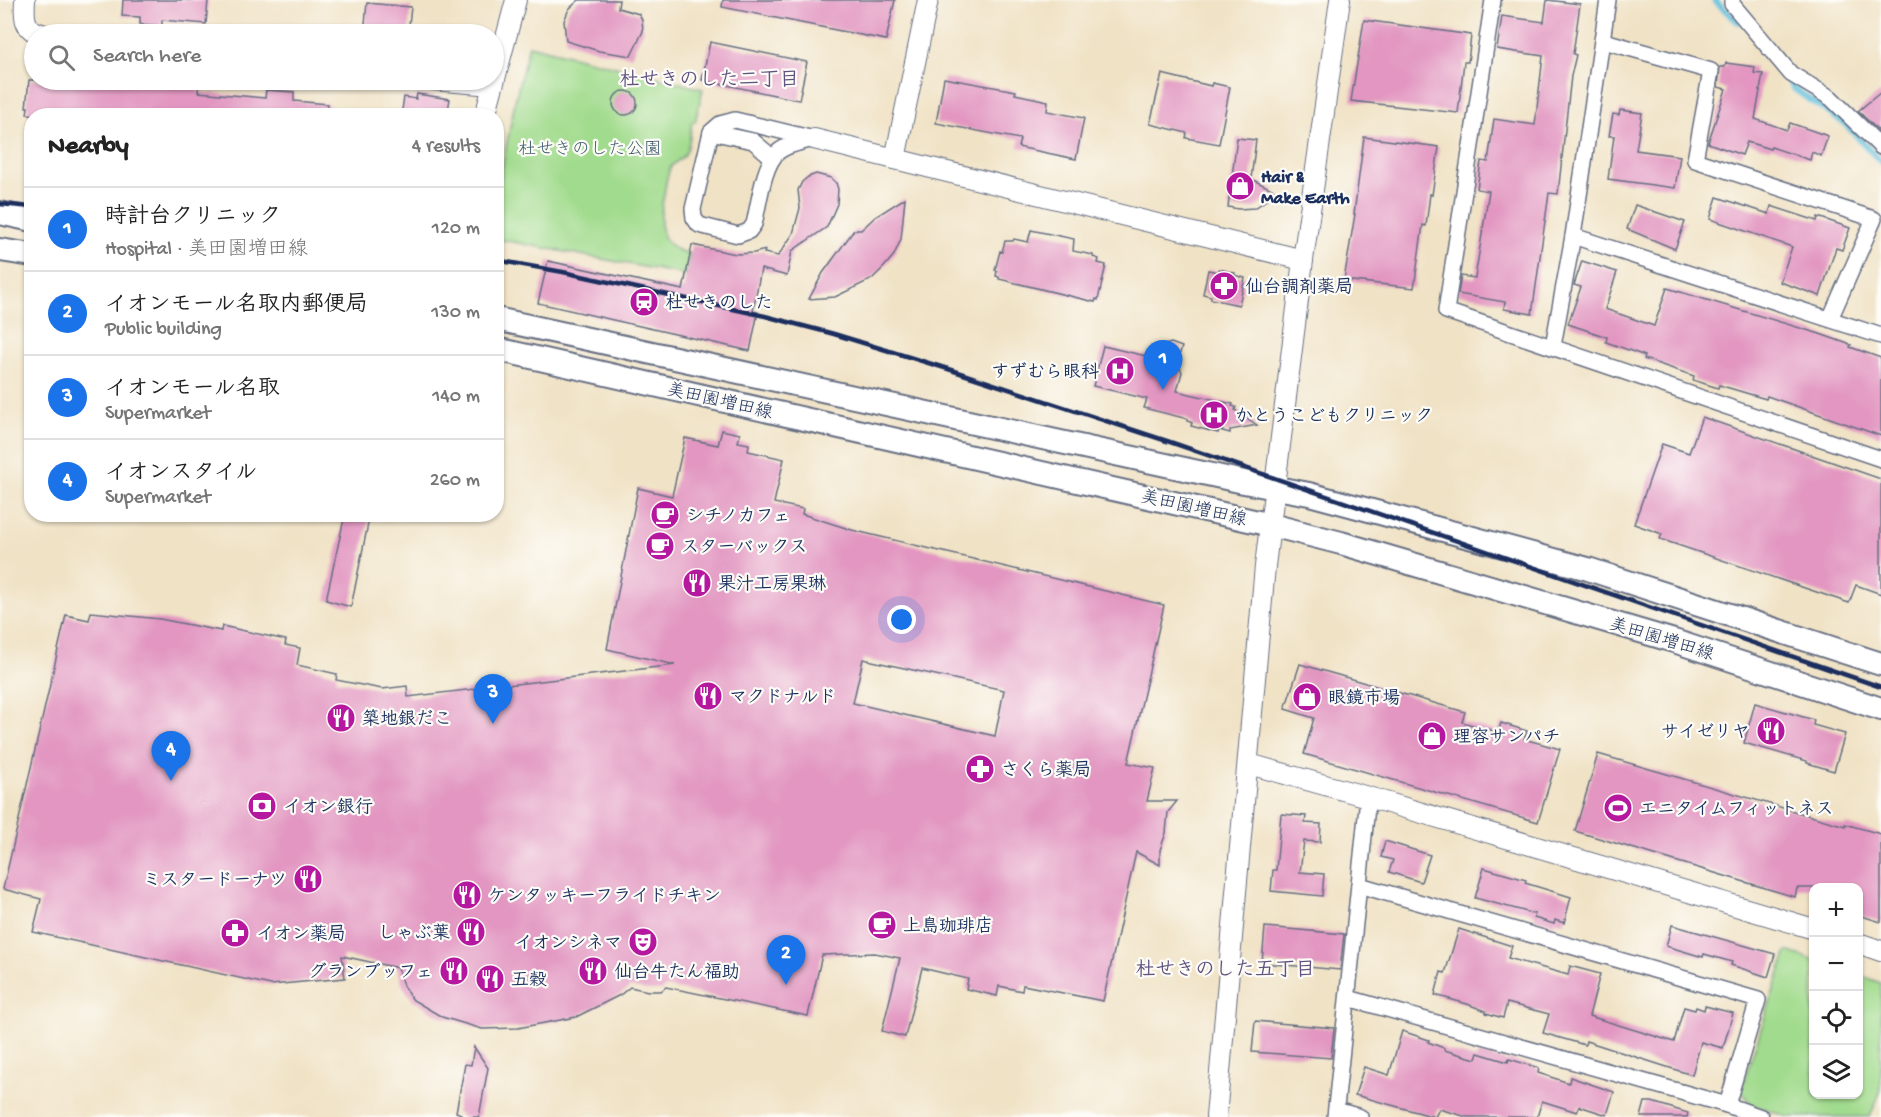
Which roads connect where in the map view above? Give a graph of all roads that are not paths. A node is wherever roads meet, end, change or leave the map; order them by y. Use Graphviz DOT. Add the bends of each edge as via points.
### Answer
graph roads {
  1 [pos="25,0"];
  2 [pos="516,0"];
  3 [pos="928,0"];
  4 [pos="1340,0"];
  5 [pos="1494,0"];
  6 [pos="1608,0"];
  7 [pos="1732,0"];
  8 [pos="27,24"];
  9 [pos="1604,41"];
  10 [pos="504,43"];
  11 [pos="491,90"];
  12 [pos="487,108"];
  13 [pos="711,132"];
  14 [pos="814,139"];
  15 [pos="1881,147"];
  16 [pos="773,158"];
  17 [pos="895,159"];
  18 [pos="0,213"];
  19 [pos="24,218"];
  20 [pos="1573,236"];
  21 [pos="0,250"];
  22 [pos="24,254"];
  23 [pos="1303,260"];
  24 [pos="1830,319"];
  25 [pos="504,321"];
  26 [pos="1881,336"];
  27 [pos="1554,346"];
  28 [pos="504,351"];
  29 [pos="1881,459"];
  30 [pos="1275,487"];
  31 [pos="1271,525"];
  32 [pos="1881,664"];
  33 [pos="1881,709"];
  34 [pos="1249,764"];
  35 [pos="1368,797"];
  36 [pos="1359,885"];
  37 [pos="1809,928"];
  38 [pos="1863,946"];
  39 [pos="1881,951"];
  40 [pos="1348,998"];
  41 [pos="1727,1105"];
  42 [pos="1336,1113"];
  43 [pos="1216,1117"];
  44 [pos="1360,1117"];
  45 [pos="1761,1117"];
  1 -- 8 [label="street"];
  2 -- 10 [label="street"];
  3 -- 17 [label="street"];
  4 -- 23 [label="street"];
  5 -- 27 [label="street" via="1446,311"];
  6 -- 9 [label="street"];
  7 -- 15 [label="street" via="1791,74 1831,98"];
  9 -- 20 [label="street"];
  9 -- 24 [label="street" via="1711,71 1695,160 1874,219"];
  11 -- 12 [label="street"];
  13 -- 14 [label="street" via="720,124 735,120"];
  13 -- 16 [label="street" via="753,141"];
  13 -- 16 [label="street" via="693,209 699,225 738,235 749,231"];
  14 -- 16 [label="street" via="794,144"];
  14 -- 17 [label="street"];
  17 -- 23 [label="street"];
  18 -- 19 [label="main road"];
  20 -- 24 [label="street"];
  20 -- 27 [label="street"];
  21 -- 22 [label="main road"];
  23 -- 30 [label="street"];
  24 -- 26 [label="street"];
  25 -- 30 [label="main road, 美田園増田線"];
  27 -- 29 [label="street"];
  28 -- 31 [label="main road, 美田園増田線"];
  30 -- 31 [label="street"];
  30 -- 32 [label="main road, 美田園増田線" via="1588,569"];
  31 -- 33 [label="main road, 美田園増田線" via="1655,635"];
  31 -- 34 [label="street"];
  34 -- 35 [label="street"];
  34 -- 43 [label="street"];
  35 -- 36 [label="street"];
  35 -- 37 [label="street"];
  36 -- 40 [label="street"];
  36 -- 41 [label="street" via="1758,1000"];
  38 -- 39 [label="street"];
  40 -- 41 [label="street"];
  40 -- 42 [label="street"];
  41 -- 45 [label="street"];
  42 -- 44 [label="street"];
}
